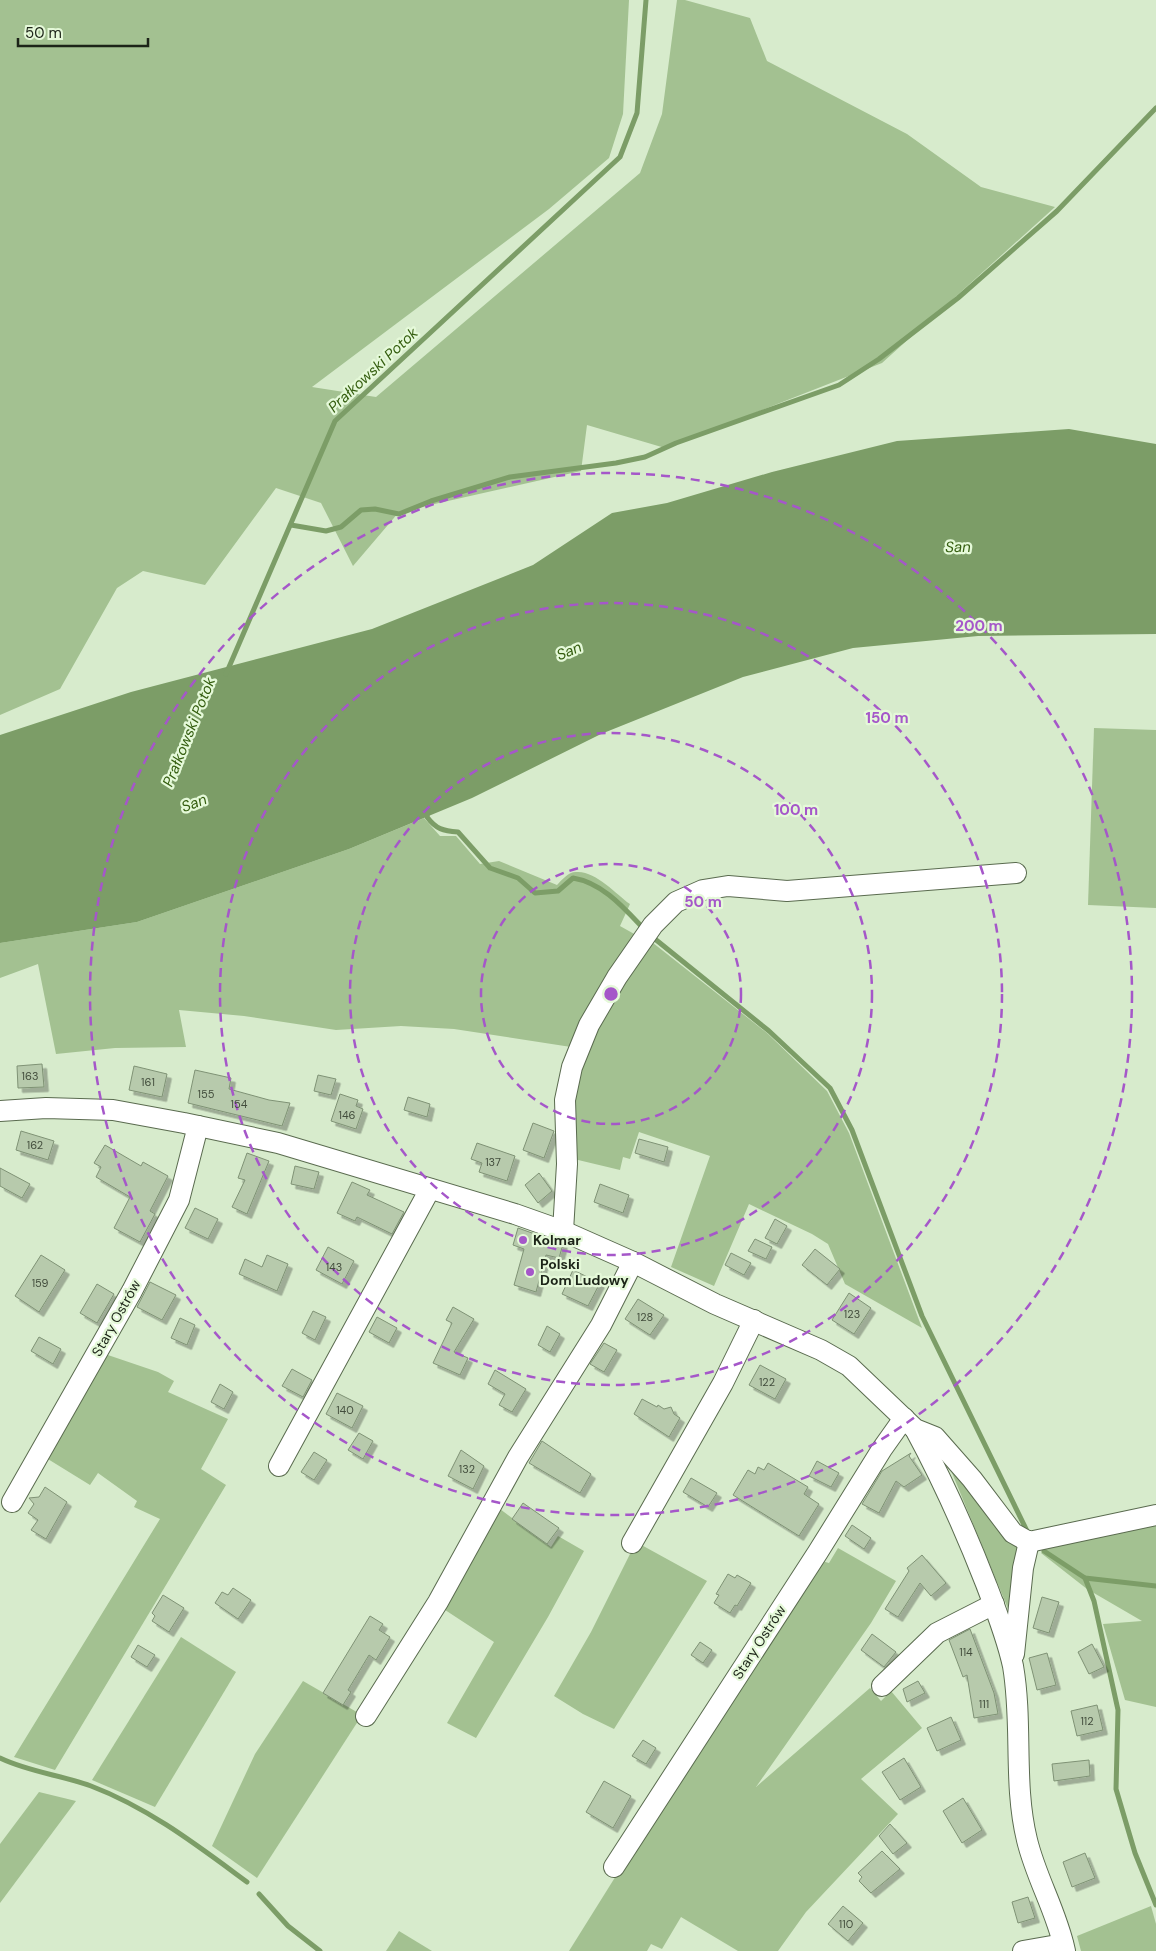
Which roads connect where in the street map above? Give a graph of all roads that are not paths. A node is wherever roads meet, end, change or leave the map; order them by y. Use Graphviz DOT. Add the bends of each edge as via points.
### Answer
graph roads {
  1 [pos="1016,873"];
  2 [pos="0,1111"];
  3 [pos="198,1126"];
  4 [pos="430,1189"];
  5 [pos="563,1231"];
  6 [pos="633,1262"];
  7 [pos="754,1320"];
  8 [pos="909,1423"];
  9 [pos="279,1466"];
  10 [pos="12,1502"];
  11 [pos="1156,1515"];
  12 [pos="1029,1542"];
  13 [pos="632,1543"];
  14 [pos="994,1604"];
  15 [pos="1012,1666"];
  16 [pos="882,1686"];
  17 [pos="366,1716"];
  18 [pos="614,1867"];
  19 [pos="1064,1947"];
  20 [pos="1023,1951"];
  1 -- 5 [label="street" via="787,891 728,886 703,890 676,902 647,933 589,1025 572,1068 565,1100 567,1164"];
  2 -- 3 [label="street" via="46,1108 113,1110"];
  3 -- 4 [label="street" via="278,1143"];
  3 -- 10 [label="street, Stary Ostrów" via="180,1200"];
  4 -- 5 [label="street"];
  4 -- 9 [label="street"];
  5 -- 6 [label="street"];
  6 -- 7 [label="street"];
  6 -- 17 [label="street" via="601,1325 523,1449 438,1602"];
  7 -- 8 [label="street" via="849,1366"];
  7 -- 13 [label="street" via="724,1383"];
  8 -- 12 [label="street" via="935,1437 1013,1533"];
  8 -- 14 [label="street" via="952,1500"];
  8 -- 18 [label="street, Stary Ostrów" via="882,1449"];
  11 -- 12 [label="street"];
  12 -- 15 [label="street"];
  14 -- 15 [label="street"];
  14 -- 16 [label="street" via="937,1633"];
  15 -- 19 [label="street" via="1018,1706 1019,1793 1027,1841"];
  19 -- 20 [label="street"];
}
